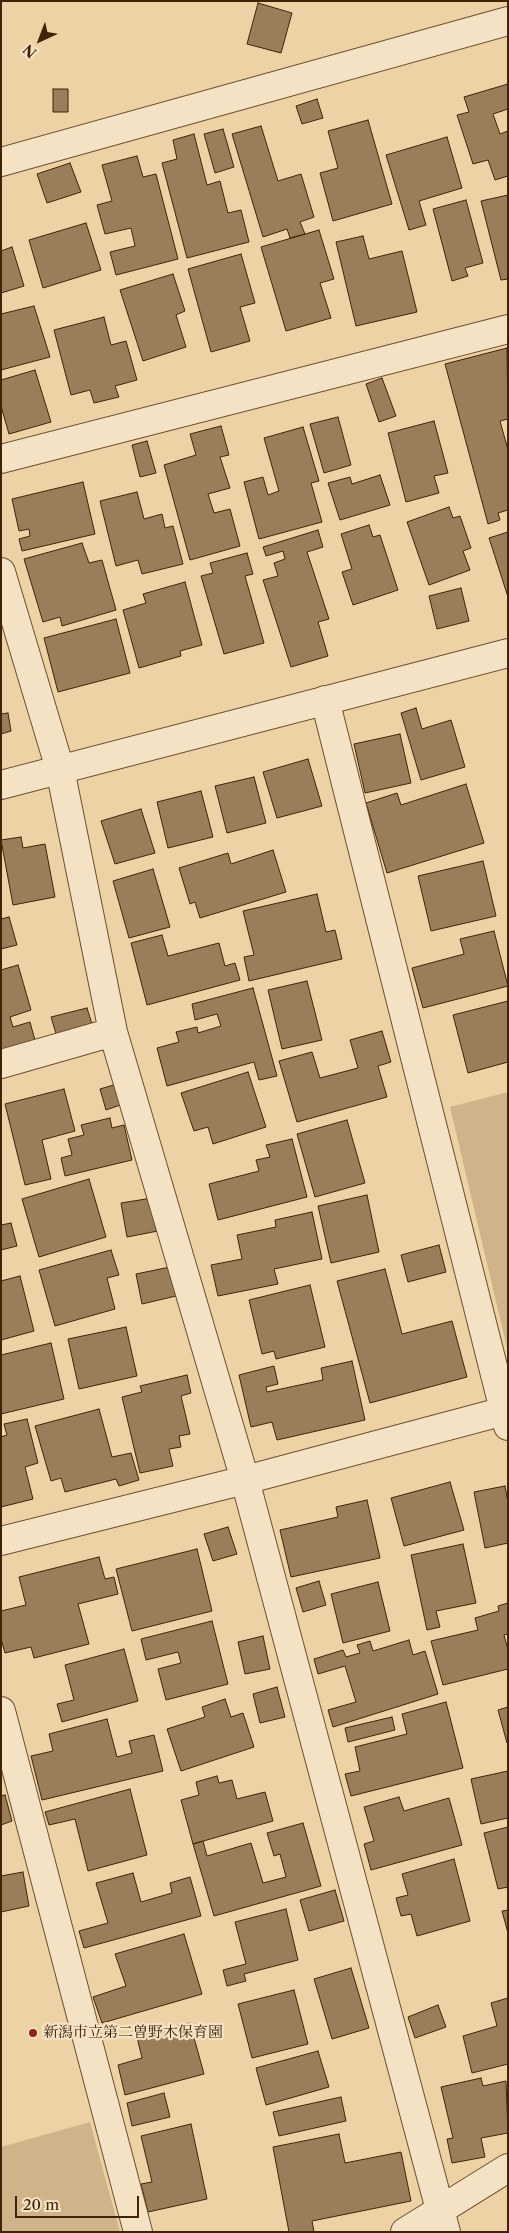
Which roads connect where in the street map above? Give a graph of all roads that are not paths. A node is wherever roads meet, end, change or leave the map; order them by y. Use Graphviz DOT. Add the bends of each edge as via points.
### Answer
graph roads {
  1 [pos="508,21"];
  2 [pos="1,162"];
  3 [pos="508,329"];
  4 [pos="1,459"];
  5 [pos="1,572"];
  6 [pos="508,652"];
  7 [pos="325,700"];
  8 [pos="60,769"];
  9 [pos="1,785"];
  10 [pos="113,1032"];
  11 [pos="1,1064"];
  12 [pos="506,1415"];
  13 [pos="245,1480"];
  14 [pos="1,1541"];
  15 [pos="1,1711"];
  16 [pos="508,2168"];
  17 [pos="443,2222"];
  18 [pos="138,2232"];
  19 [pos="405,2232"];
  1 -- 2 [label="street"];
  3 -- 4 [label="street"];
  5 -- 8 [label="street"];
  6 -- 7 [label="street"];
  7 -- 8 [label="street"];
  7 -- 12 [label="street"];
  8 -- 9 [label="street"];
  8 -- 10 [label="street"];
  10 -- 11 [label="street"];
  10 -- 13 [label="street"];
  12 -- 13 [label="street"];
  13 -- 14 [label="street"];
  13 -- 17 [label="street"];
  15 -- 18 [label="street"];
  16 -- 17 [label="street"];
  17 -- 19 [label="street"];
}
